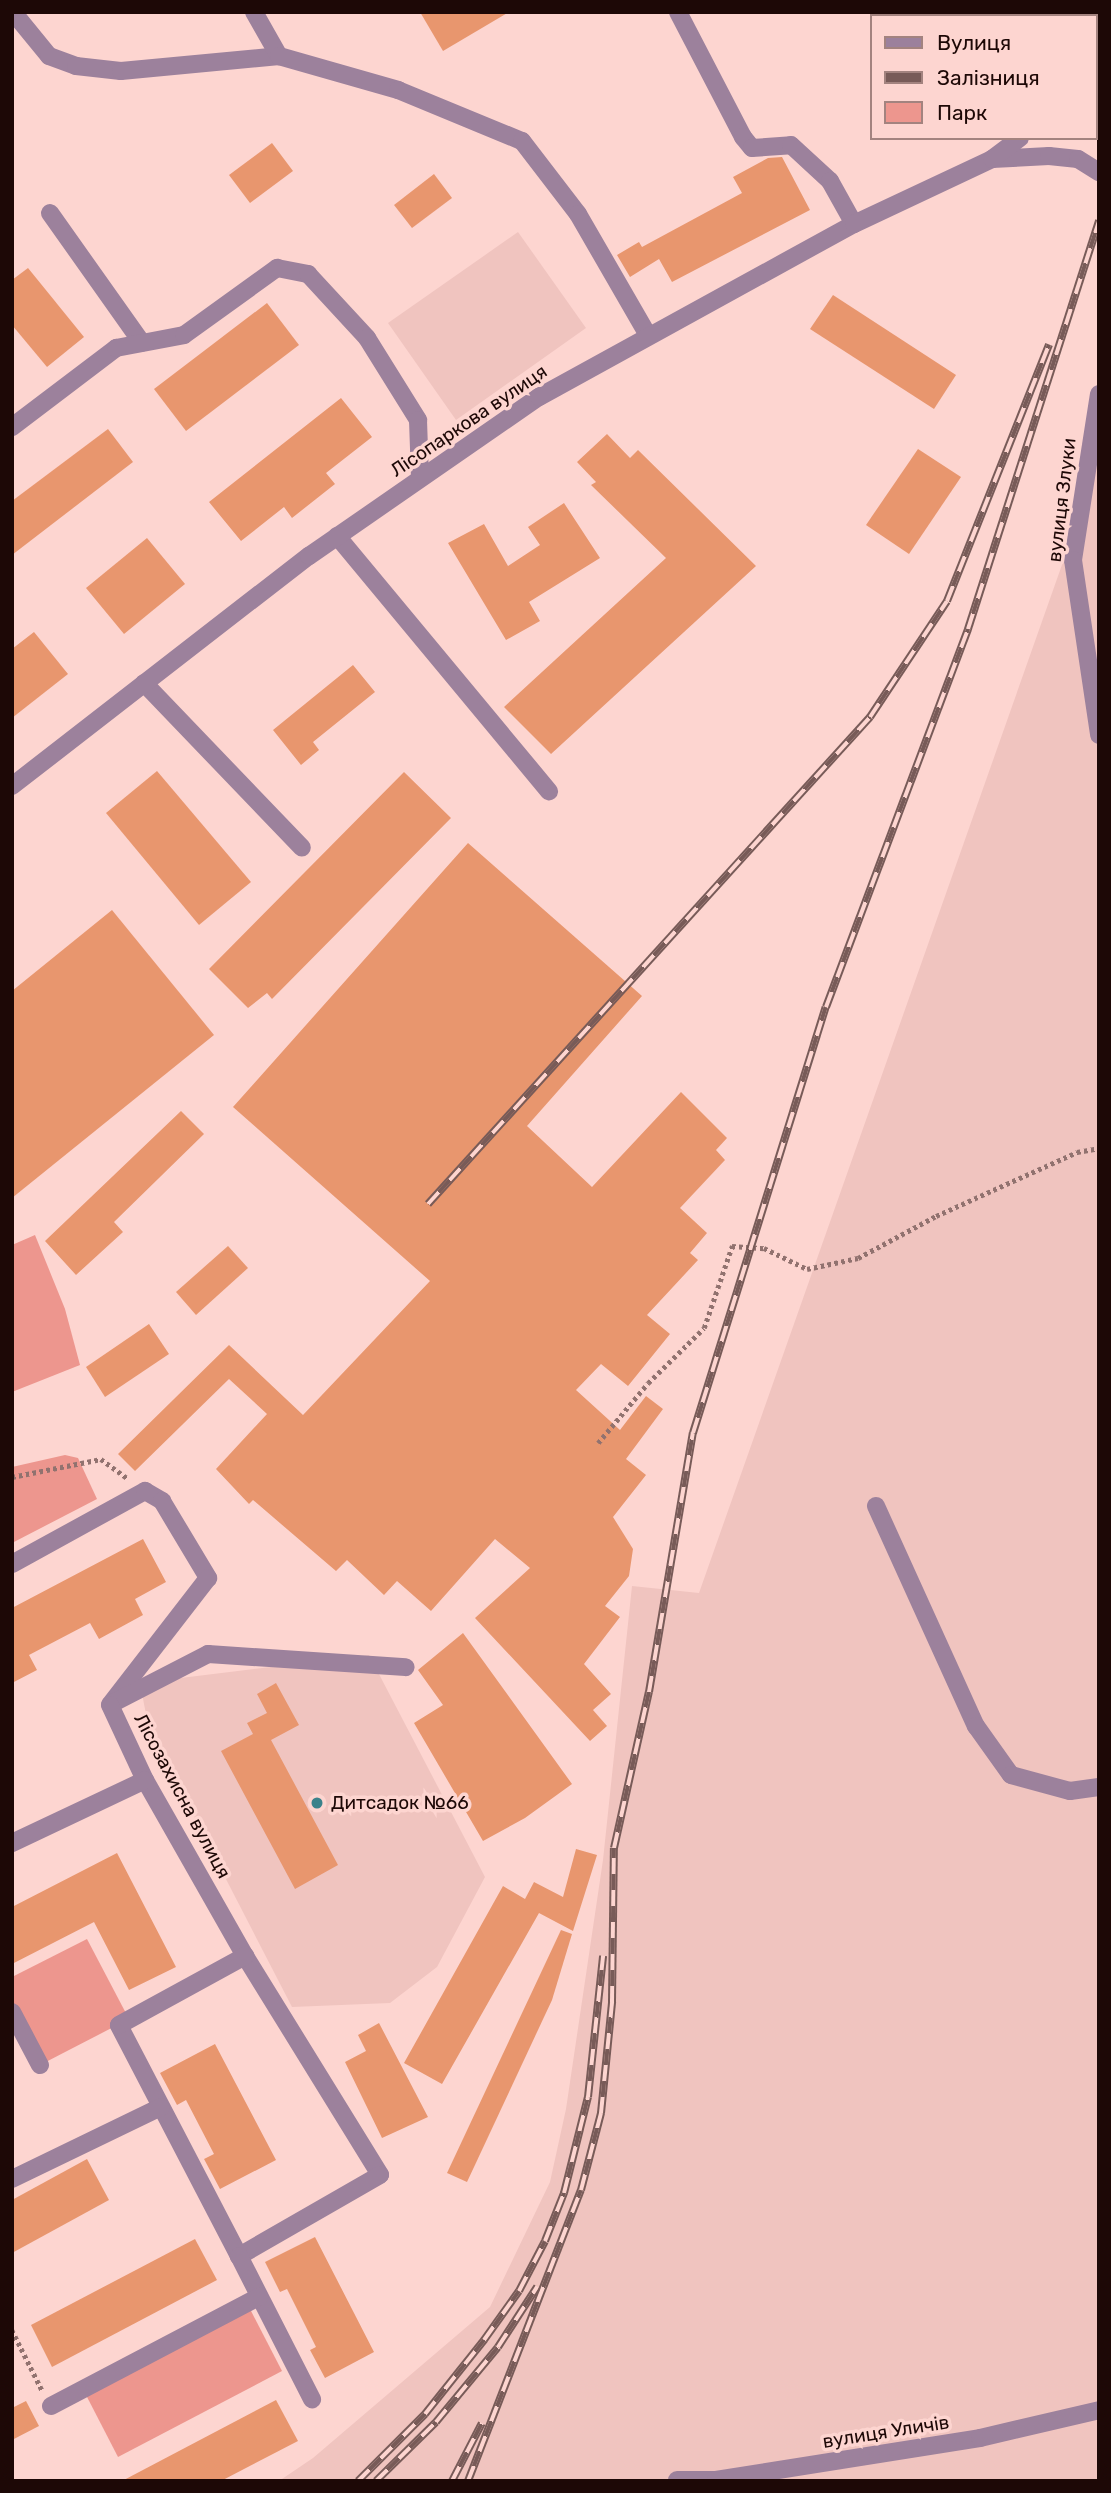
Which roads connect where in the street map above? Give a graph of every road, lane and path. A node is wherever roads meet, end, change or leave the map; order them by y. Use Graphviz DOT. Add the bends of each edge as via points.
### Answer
graph roads {
  1 [pos="13,12"];
  2 [pos="254,12"];
  3 [pos="678,12"];
  4 [pos="279,56"];
  5 [pos="1017,140"];
  6 [pos="992,159"];
  7 [pos="1099,172"];
  8 [pos="50,213"];
  9 [pos="854,224"];
  10 [pos="648,335"];
  11 [pos="142,343"];
  12 [pos="1099,394"];
  13 [pos="12,427"];
  14 [pos="420,478"];
  15 [pos="337,536"];
  16 [pos="144,683"];
  17 [pos="1099,735"];
  18 [pos="12,786"];
  19 [pos="549,792"];
  20 [pos="302,848"];
  21 [pos="1099,1148"];
  22 [pos="598,1443"];
  23 [pos="12,1477"];
  24 [pos="145,1492"];
  25 [pos="876,1506"];
  26 [pos="12,1564"];
  27 [pos="406,1667"];
  28 [pos="110,1705"];
  29 [pos="145,1780"];
  30 [pos="1099,1787"];
  31 [pos="12,1843"];
  32 [pos="245,1956"];
  33 [pos="12,2012"];
  34 [pos="40,2065"];
  35 [pos="161,2107"];
  36 [pos="12,2179"];
  37 [pos="239,2256"];
  38 [pos="260,2297"];
  39 [pos="12,2330"];
  40 [pos="312,2399"];
  41 [pos="51,2406"];
  42 [pos="1099,2410"];
  43 [pos="677,2480"];
  1 -- 4 [label="street" via="50,56 76,66 121,71"];
  2 -- 4 [label="street"];
  3 -- 9 [label="street" via="752,148 791,145 830,181"];
  4 -- 10 [label="street" via="398,90 522,141 578,214"];
  5 -- 6 [label="street, Лісопаркова вулиця"];
  6 -- 7 [label="street, Лісопаркова вулиця" via="1078,159"];
  6 -- 9 [label="street, Лісопаркова вулиця"];
  8 -- 11 [label="street"];
  9 -- 10 [label="street, Лісопаркова вулиця"];
  10 -- 14 [label="street, Лісопаркова вулиця" via="539,397"];
  11 -- 13 [label="street" via="116,348"];
  11 -- 14 [label="street" via="184,335 277,268 308,274 367,338 418,420"];
  12 -- 17 [label="street, вулиця Злуки" via="1073,560"];
  14 -- 15 [label="street, Лісопаркова вулиця"];
  15 -- 16 [label="street, Лісопаркова вулиця"];
  15 -- 19 [label="street"];
  16 -- 18 [label="street, Лісопаркова вулиця"];
  16 -- 20 [label="street"];
  21 -- 22 [label="path" via="1077,1152 936,1216 858,1258 807,1269 764,1248 732,1246 704,1328 648,1382"];
  23 -- 24 [label="path" via="101,1459"];
  24 -- 26 [label="street"];
  24 -- 28 [label="street" via="162,1501 208,1578"];
  25 -- 30 [label="street" via="970,1715 1011,1775 1070,1791"];
  27 -- 28 [label="street, Лісозахисна вулиця" via="208,1654"];
  28 -- 29 [label="street, Лісозахисна вулиця"];
  29 -- 31 [label="street"];
  29 -- 32 [label="street, Лісозахисна вулиця"];
  32 -- 35 [label="street" via="119,2025"];
  32 -- 37 [label="street, Лісозахисна вулиця" via="380,2175"];
  33 -- 34 [label="street"];
  35 -- 36 [label="street"];
  35 -- 37 [label="street"];
  37 -- 38 [label="street"];
  38 -- 40 [label="street"];
  38 -- 41 [label="street"];
  39 -- 41 [label="path"];
  42 -- 43 [label="street, вулиця Уличів" via="980,2438 716,2480"];
}
